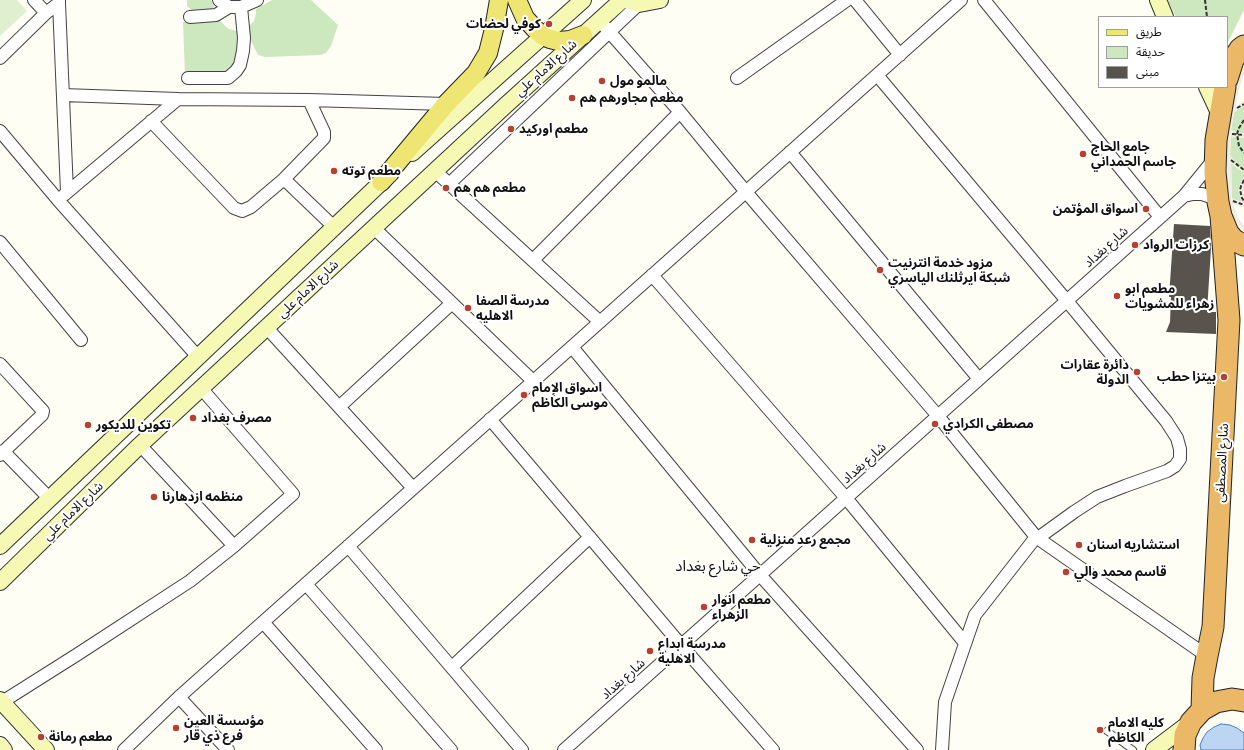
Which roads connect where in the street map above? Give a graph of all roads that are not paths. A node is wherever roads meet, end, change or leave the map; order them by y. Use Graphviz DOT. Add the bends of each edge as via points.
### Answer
graph roads {
  1 [pos="34,0"];
  2 [pos="219,0"];
  3 [pos="257,0"];
  4 [pos="499,0"];
  5 [pos="517,0"];
  6 [pos="583,0"];
  7 [pos="622,0"];
  8 [pos="660,0"];
  9 [pos="847,0"];
  10 [pos="855,0"];
  11 [pos="961,0"];
  12 [pos="984,0"];
  13 [pos="1158,0"];
  14 [pos="59,1"];
  15 [pos="633,2"];
  16 [pos="235,7"];
  17 [pos="46,13"];
  18 [pos="1165,16"];
  19 [pos="190,17"];
  20 [pos="605,26"];
  21 [pos="582,35"];
  22 [pos="543,36"];
  23 [pos="1244,46"];
  24 [pos="900,55"];
  25 [pos="0,58"];
  26 [pos="877,75"];
  27 [pos="1228,76"];
  28 [pos="188,78"];
  29 [pos="737,78"];
  30 [pos="490,84"];
  31 [pos="1208,88"];
  32 [pos="1225,88"];
  33 [pos="63,95"];
  34 [pos="178,99"];
  35 [pos="309,100"];
  36 [pos="446,104"];
  37 [pos="506,105"];
  38 [pos="680,112"];
  39 [pos="1220,115"];
  40 [pos="151,121"];
  41 [pos="0,131"];
  42 [pos="790,152"];
  43 [pos="1222,156"];
  44 [pos="435,171"];
  45 [pos="284,179"];
  46 [pos="381,182"];
  47 [pos="449,184"];
  48 [pos="746,192"];
  49 [pos="62,196"];
  50 [pos="1184,196"];
  51 [pos="1223,206"];
  52 [pos="1160,217"];
  53 [pos="334,227"];
  54 [pos="374,228"];
  55 [pos="0,242"];
  56 [pos="1244,245"];
  57 [pos="534,260"];
  58 [pos="652,275"];
  59 [pos="1067,301"];
  60 [pos="452,303"];
  61 [pos="600,322"];
  62 [pos="267,328"];
  63 [pos="81,340"];
  64 [pos="572,347"];
  65 [pos="199,358"];
  66 [pos="0,364"];
  67 [pos="979,379"];
  68 [pos="533,381"];
  69 [pos="201,388"];
  70 [pos="339,407"];
  71 [pos="938,416"];
  72 [pos="490,420"];
  73 [pos="140,445"];
  74 [pos="2,453"];
  75 [pos="414,488"];
  76 [pos="846,498"];
  77 [pos="50,499"];
  78 [pos="590,537"];
  79 [pos="1037,538"];
  80 [pos="0,546"];
  81 [pos="234,546"];
  82 [pos="348,546"];
  83 [pos="760,575"];
  84 [pos="0,582"];
  85 [pos="306,584"];
  86 [pos="263,622"];
  87 [pos="965,643"];
  88 [pos="681,645"];
  89 [pos="1207,656"];
  90 [pos="452,667"];
  91 [pos="179,697"];
  92 [pos="1,701"];
  93 [pos="1244,701"];
  94 [pos="1197,716"];
  95 [pos="1107,732"];
  96 [pos="0,746"];
  97 [pos="4,750"];
  98 [pos="46,750"];
  99 [pos="124,750"];
  100 [pos="228,750"];
  101 [pos="376,750"];
  102 [pos="451,750"];
  103 [pos="522,750"];
  104 [pos="564,750"];
  105 [pos="773,750"];
  106 [pos="917,750"];
  107 [pos="942,750"];
  108 [pos="1133,750"];
  109 [pos="1154,750"];
  110 [pos="1184,750"];
  1 -- 17 [label="street"];
  2 -- 16 [label="street"];
  3 -- 16 [label="street"];
  4 -- 36 [label="main road, شارع الامام علي" via="488,53 476,73"];
  5 -- 22 [label="main road" via="525,18"];
  6 -- 22 [label="main road, شارع الامام علي"];
  7 -- 20 [label="main road, شارع الامام علي"];
  8 -- 15 [label="main road"];
  9 -- 29 [label="street"];
  10 -- 24 [label="street"];
  11 -- 24 [label="street"];
  12 -- 52 [label="street"];
  13 -- 18 [label="main road"];
  14 -- 17 [label="street"];
  14 -- 33 [label="street"];
  15 -- 20 [label="street"];
  16 -- 19 [label="street" via="216,15"];
  16 -- 28 [label="street" via="244,38 240,65 228,78"];
  17 -- 25 [label="street"];
  20 -- 21 [label="main road, شارع الامام علي"];
  20 -- 38 [label="street"];
  20 -- 47 [label="street"];
  21 -- 22 [label="main road" via="558,41"];
  21 -- 37 [label="main road, شارع الامام علي"];
  22 -- 30 [label="main road, شارع الامام علي"];
  23 -- 27 [label="highway" via="1233,60"];
  24 -- 26 [label="street"];
  26 -- 42 [label="street"];
  26 -- 59 [label="street"];
  30 -- 37 [label="main road" via="505,78 511,82 514,88"];
  30 -- 46 [label="main road, شارع الامام علي"];
  31 -- 39 [label="main road"];
  32 -- 39 [label="highway, شارع المصطفى"];
  33 -- 34 [label="street"];
  33 -- 49 [label="street"];
  34 -- 35 [label="street"];
  34 -- 40 [label="street"];
  35 -- 36 [label="street"];
  35 -- 45 [label="street" via="324,132 324,138"];
  36 -- 46 [label="main road, شارع الامام علي"];
  37 -- 44 [label="main road, شارع الامام علي"];
  38 -- 48 [label="street"];
  38 -- 57 [label="street"];
  39 -- 43 [label="highway, شارع المصطفى" via="1216,140"];
  40 -- 45 [label="street" via="234,208 242,211 251,207"];
  40 -- 49 [label="street"];
  41 -- 49 [label="street"];
  42 -- 48 [label="street"];
  42 -- 67 [label="street"];
  43 -- 50 [label="street, شارع بغداد"];
  43 -- 51 [label="highway, شارع المصطفى" via="1215,172"];
  44 -- 47 [label="street"];
  44 -- 54 [label="main road, شارع الامام علي"];
  45 -- 53 [label="street"];
  46 -- 53 [label="main road, شارع الامام علي"];
  47 -- 57 [label="street"];
  48 -- 58 [label="street"];
  48 -- 71 [label="street"];
  49 -- 65 [label="street"];
  50 -- 51 [label="street" via="1202,194"];
  50 -- 52 [label="street, شارع بغداد"];
  51 -- 56 [label="highway" via="1228,232 1234,240"];
  51 -- 89 [label="highway, شارع المصطفى" via="1229,320 1213,627"];
  52 -- 59 [label="street, شارع بغداد"];
  53 -- 65 [label="main road, شارع الامام علي"];
  54 -- 60 [label="street"];
  54 -- 62 [label="main road, شارع الامام علي"];
  55 -- 63 [label="street"];
  57 -- 61 [label="street"];
  58 -- 61 [label="street"];
  58 -- 76 [label="street"];
  59 -- 67 [label="street, شارع بغداد"];
  59 -- 79 [label="street" via="1166,421 1177,438 1180,459 1176,466 1167,471 1097,497"];
  60 -- 68 [label="street"];
  60 -- 70 [label="street"];
  61 -- 64 [label="street"];
  62 -- 69 [label="main road, شارع الامام علي"];
  62 -- 70 [label="street"];
  64 -- 68 [label="street"];
  64 -- 83 [label="street"];
  65 -- 77 [label="main road, شارع الامام علي"];
  66 -- 74 [label="street" via="43,411 42,415"];
  67 -- 71 [label="street, شارع بغداد"];
  68 -- 72 [label="street"];
  69 -- 73 [label="main road, شارع الامام علي"];
  69 -- 81 [label="street" via="293,494"];
  70 -- 75 [label="street"];
  71 -- 76 [label="street, شارع بغداد"];
  71 -- 79 [label="street"];
  72 -- 75 [label="street"];
  72 -- 78 [label="street"];
  73 -- 81 [label="street"];
  73 -- 84 [label="main road, شارع الامام علي"];
  74 -- 77 [label="street"];
  75 -- 82 [label="street"];
  76 -- 83 [label="street, شارع بغداد"];
  76 -- 87 [label="street"];
  77 -- 80 [label="main road, شارع الامام علي"];
  78 -- 88 [label="street"];
  78 -- 90 [label="street"];
  79 -- 87 [label="street" via="975,615"];
  79 -- 89 [label="street"];
  81 -- 92 [label="street" via="184,585"];
  82 -- 85 [label="street"];
  82 -- 90 [label="street"];
  83 -- 88 [label="street, شارع بغداد"];
  83 -- 106 [label="street"];
  85 -- 86 [label="street"];
  85 -- 102 [label="street"];
  86 -- 91 [label="street"];
  86 -- 101 [label="street"];
  87 -- 107 [label="street" via="945,702"];
  88 -- 104 [label="street, شارع بغداد"];
  88 -- 105 [label="street"];
  89 -- 94 [label="highway, شارع المصطفى"];
  90 -- 103 [label="street"];
  91 -- 99 [label="street"];
  91 -- 100 [label="street"];
  92 -- 98 [label="main road"];
  93 -- 94 [label="highway" via="1232,699 1216,702"];
  94 -- 109 [label="main road"];
  94 -- 110 [label="highway, شارع المصطفى" via="1185,736"];
  95 -- 108 [label="lane"];
  96 -- 97 [label="main road"];
}
